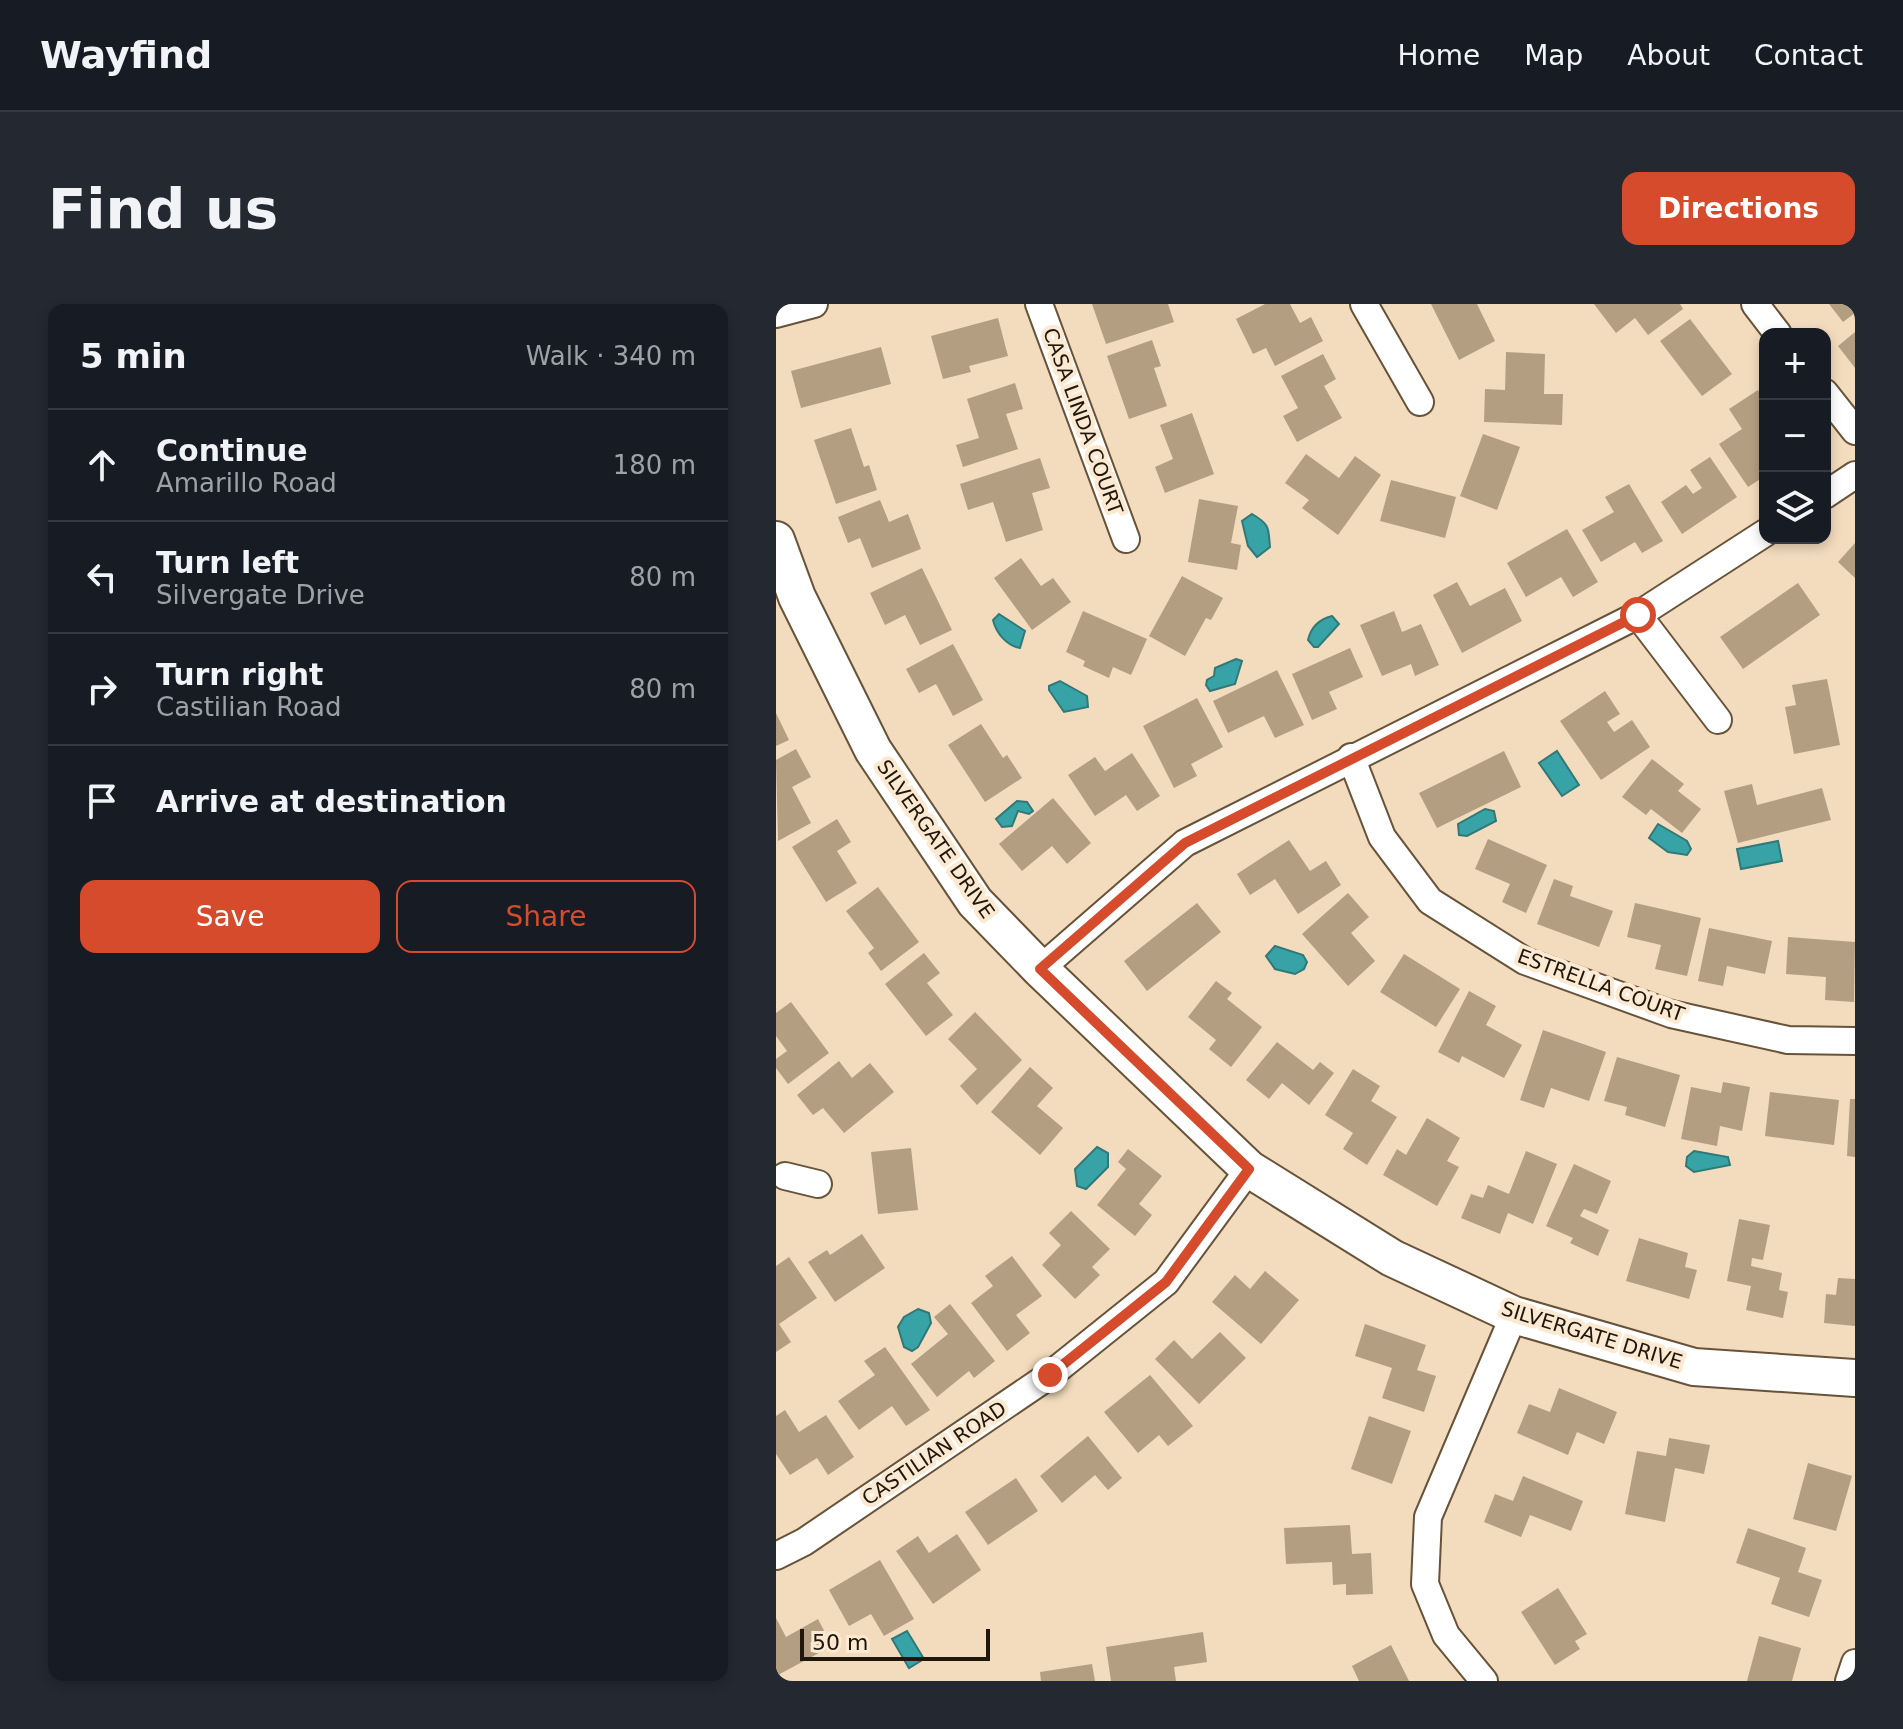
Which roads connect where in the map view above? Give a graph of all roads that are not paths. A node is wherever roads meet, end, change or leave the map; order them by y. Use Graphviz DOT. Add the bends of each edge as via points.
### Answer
graph roads {
  1 [pos="814,304"];
  2 [pos="1039,304"];
  3 [pos="1364,304"];
  4 [pos="1755,304"];
  5 [pos="776,314"];
  6 [pos="1773,328"];
  7 [pos="1831,400"];
  8 [pos="1420,402"];
  9 [pos="1855,431"];
  10 [pos="1855,475"];
  11 [pos="1831,491"];
  12 [pos="1759,537"];
  13 [pos="1126,539"];
  14 [pos="776,540"];
  15 [pos="1638,615"];
  16 [pos="1718,720"];
  17 [pos="1351,757"];
  18 [pos="1040,969"];
  19 [pos="1855,1041"];
  20 [pos="1249,1169"];
  21 [pos="779,1172"];
  22 [pos="818,1184"];
  23 [pos="1514,1315"];
  24 [pos="1855,1378"];
  25 [pos="776,1556"];
  26 [pos="1855,1663"];
  27 [pos="1484,1681"];
  28 [pos="1849,1681"];
  1 -- 5 [label="street"];
  2 -- 13 [label="street, CASA LINDA COURT"];
  3 -- 8 [label="street"];
  4 -- 6 [label="street"];
  7 -- 9 [label="street"];
  10 -- 11 [label="street"];
  12 -- 15 [label="street"];
  14 -- 18 [label="street, SILVERGATE DRIVE" via="797,597 873,750 975,902"];
  15 -- 16 [label="street"];
  15 -- 17 [label="street"];
  17 -- 18 [label="street" via="1185,843"];
  17 -- 19 [label="street, ESTRELLA COURT" via="1382,837 1430,901 1525,961 1671,1014 1788,1040"];
  18 -- 20 [label="street, SILVERGATE DRIVE"];
  20 -- 23 [label="street, SILVERGATE DRIVE" via="1392,1258"];
  20 -- 25 [label="street, CASTILIAN ROAD" via="1166,1282 1050,1375"];
  21 -- 22 [label="street"];
  23 -- 24 [label="street, SILVERGATE DRIVE" via="1694,1367"];
  23 -- 27 [label="street" via="1428,1517 1425,1584 1446,1635"];
  26 -- 28 [label="street"];
}
